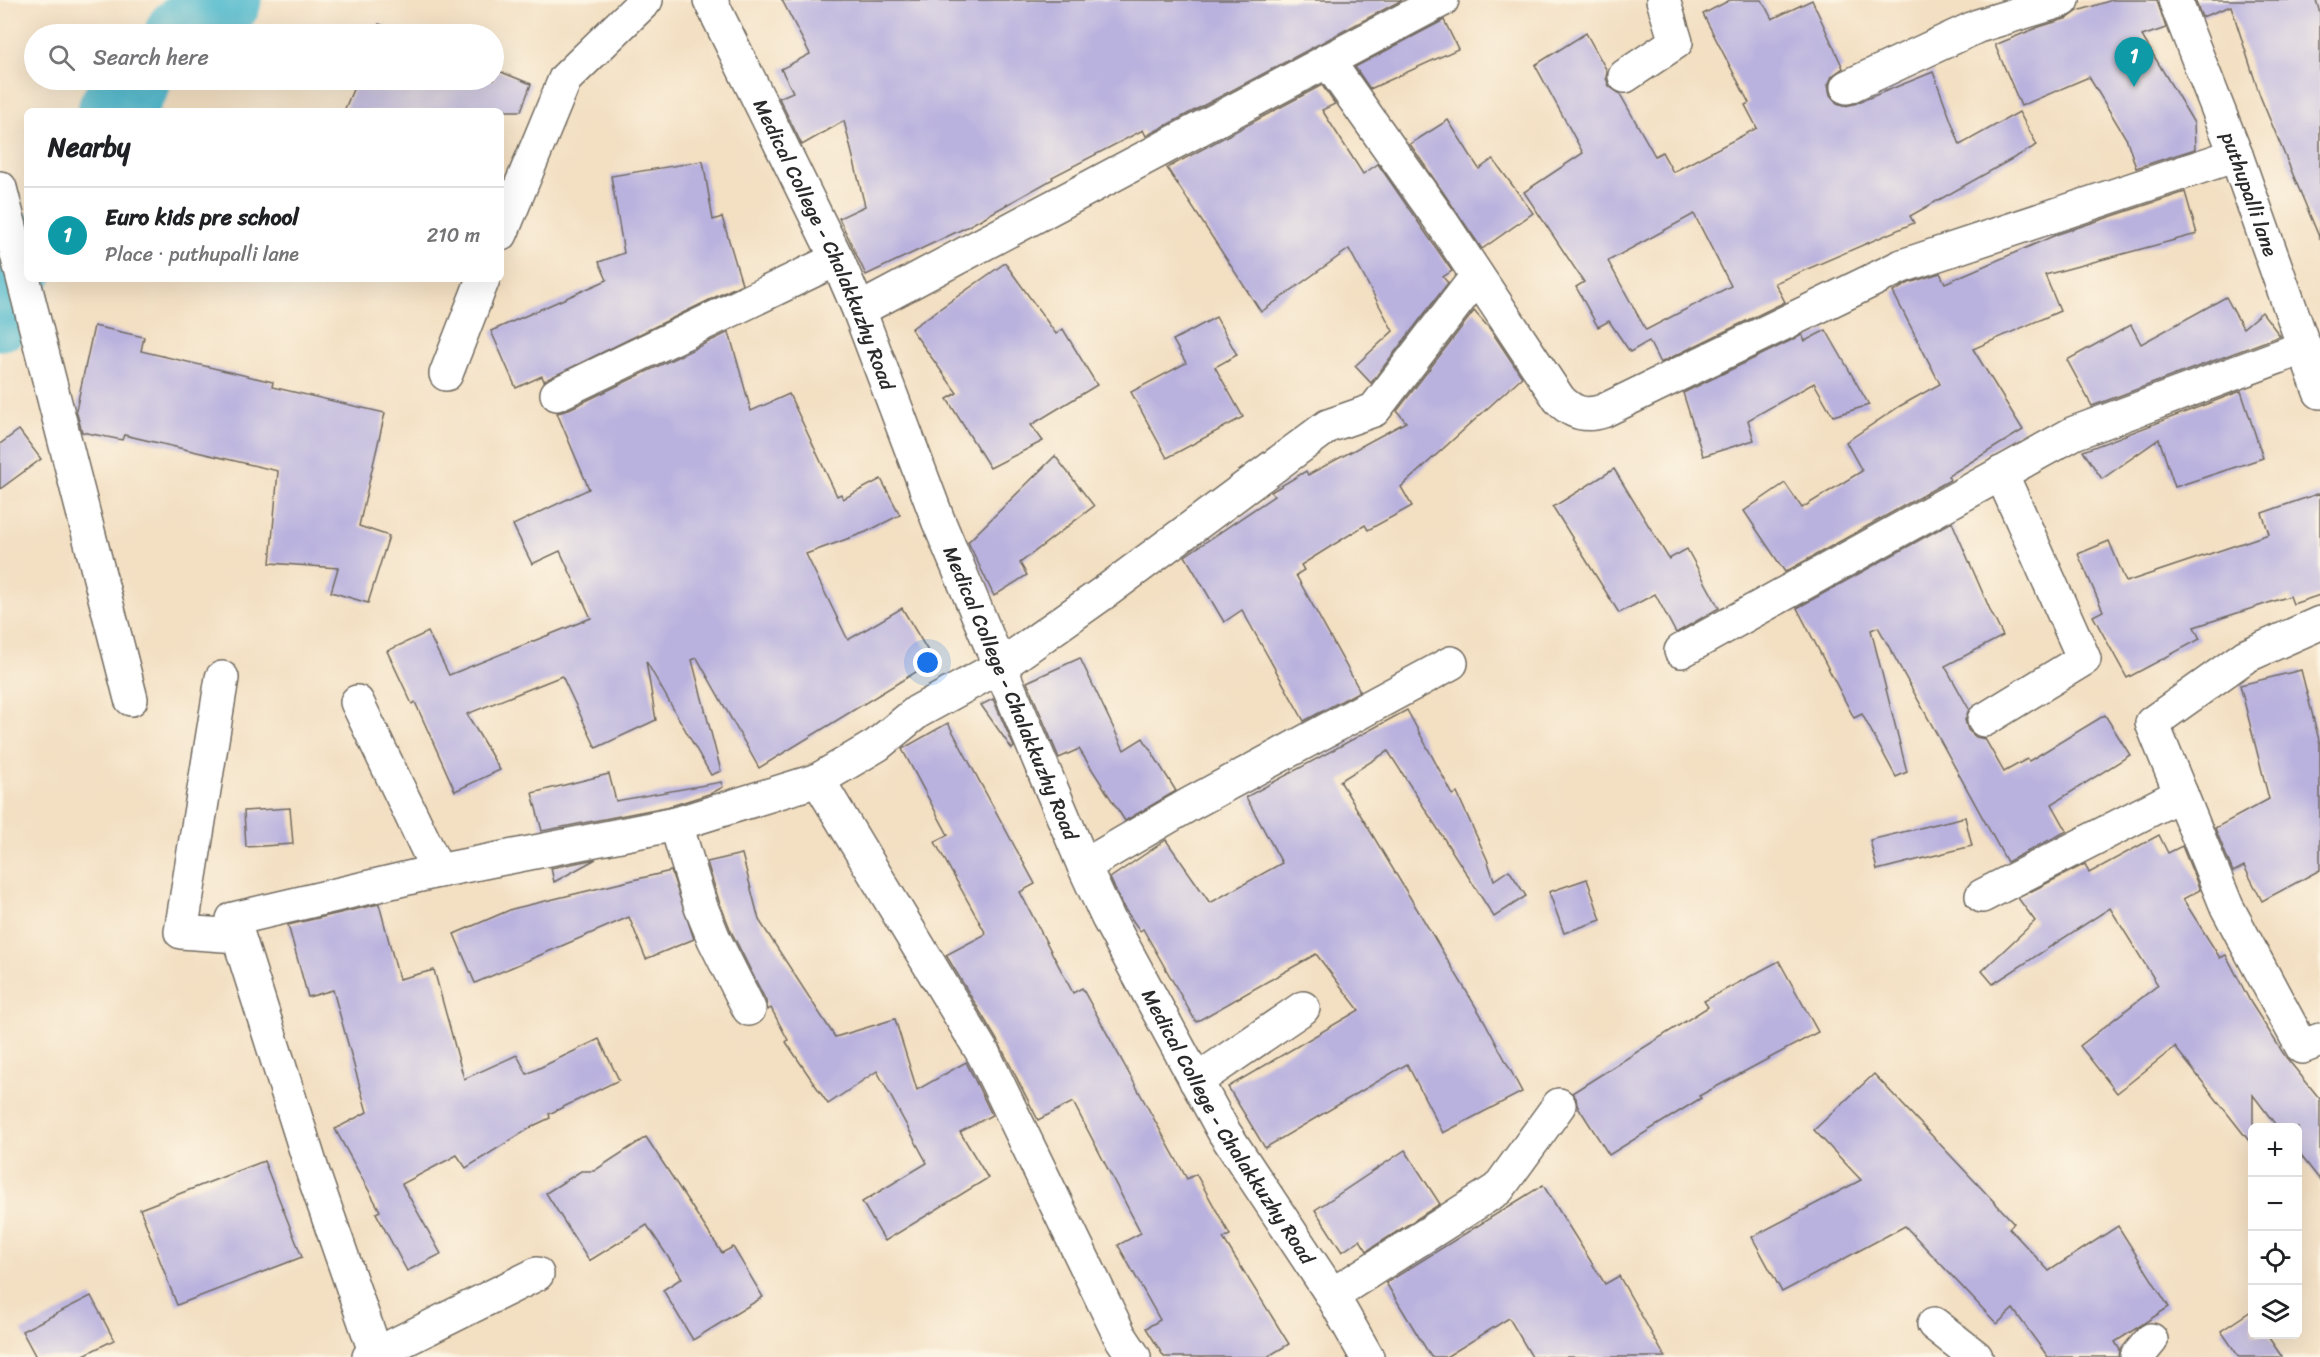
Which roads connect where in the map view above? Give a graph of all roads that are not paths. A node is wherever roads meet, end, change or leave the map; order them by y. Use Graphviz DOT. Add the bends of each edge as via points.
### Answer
graph roads {
  1 [pos="646,0"];
  2 [pos="710,0"];
  3 [pos="1442,0"];
  4 [pos="1663,0"];
  5 [pos="2063,0"];
  6 [pos="2175,0"];
  7 [pos="1327,60"];
  8 [pos="1625,76"];
  9 [pos="1847,87"];
  10 [pos="2236,154"];
  11 [pos="0,188"];
  12 [pos="504,227"];
  13 [pos="837,259"];
  14 [pos="1477,276"];
  15 [pos="24,282"];
  16 [pos="24,282"];
  17 [pos="482,282"];
  18 [pos="859,310"];
  19 [pos="2305,347"];
  20 [pos="446,374"];
  21 [pos="2320,392"];
  22 [pos="557,394"];
  23 [pos="2001,473"];
  24 [pos="2320,623"];
  25 [pos="1682,651"];
  26 [pos="1451,663"];
  27 [pos="999,667"];
  28 [pos="222,678"];
  29 [pos="131,699"];
  30 [pos="357,702"];
  31 [pos="1984,720"];
  32 [pos="818,780"];
  33 [pos="2181,794"];
  34 [pos="676,824"];
  35 [pos="1084,866"];
  36 [pos="438,871"];
  37 [pos="1982,896"];
  38 [pos="238,936"];
  39 [pos="1303,1008"];
  40 [pos="749,1009"];
  41 [pos="2320,1040"];
  42 [pos="1196,1081"];
  43 [pos="1559,1105"];
  44 [pos="537,1274"];
  45 [pos="1332,1295"];
  46 [pos="1934,1324"];
  47 [pos="372,1355"];
  48 [pos="1134,1357"];
  49 [pos="1367,1357"];
  50 [pos="1976,1357"];
  1 -- 12 [label="street" via="565,79"];
  2 -- 13 [label="street, Medical College - Chalakkuzhy Road"];
  3 -- 7 [label="street"];
  4 -- 8 [label="street" via="1676,42"];
  5 -- 9 [label="street" via="1978,26"];
  6 -- 10 [label="street, puthupalli lane"];
  7 -- 14 [label="street"];
  7 -- 18 [label="street"];
  10 -- 14 [label="street" via="1902,266 1593,414 1575,411 1559,399"];
  10 -- 19 [label="street, puthupalli lane"];
  11 -- 15 [label="street"];
  13 -- 18 [label="street, Medical College - Chalakkuzhy Road"];
  13 -- 22 [label="street"];
  14 -- 27 [label="street" via="1374,410 1328,426"];
  16 -- 29 [label="street"];
  17 -- 20 [label="street"];
  18 -- 27 [label="street, Medical College - Chalakkuzhy Road" via="938,520"];
  19 -- 21 [label="street, puthupalli lane"];
  19 -- 23 [label="street" via="2074,433"];
  23 -- 25 [label="street"];
  23 -- 31 [label="street" via="2084,659"];
  24 -- 33 [label="street" via="2246,656 2152,723"];
  26 -- 35 [label="street"];
  27 -- 32 [label="street" via="917,712 877,745"];
  27 -- 35 [label="street, Medical College - Chalakkuzhy Road"];
  28 -- 38 [label="street" via="181,932"];
  30 -- 36 [label="street"];
  32 -- 34 [label="street"];
  32 -- 48 [label="street" via="984,1055 1120,1336"];
  33 -- 37 [label="street"];
  33 -- 41 [label="street" via="2227,907 2302,1047"];
  34 -- 36 [label="street"];
  34 -- 40 [label="street" via="701,907"];
  35 -- 42 [label="street, Medical College - Chalakkuzhy Road"];
  36 -- 38 [label="street" via="233,919"];
  38 -- 47 [label="street"];
  39 -- 42 [label="street"];
  42 -- 45 [label="street, Medical College - Chalakkuzhy Road" via="1224,1132"];
  43 -- 45 [label="street" via="1498,1189"];
  44 -- 47 [label="street"];
  45 -- 49 [label="street, Medical College - Chalakkuzhy Road"];
  46 -- 50 [label="street"];
}
